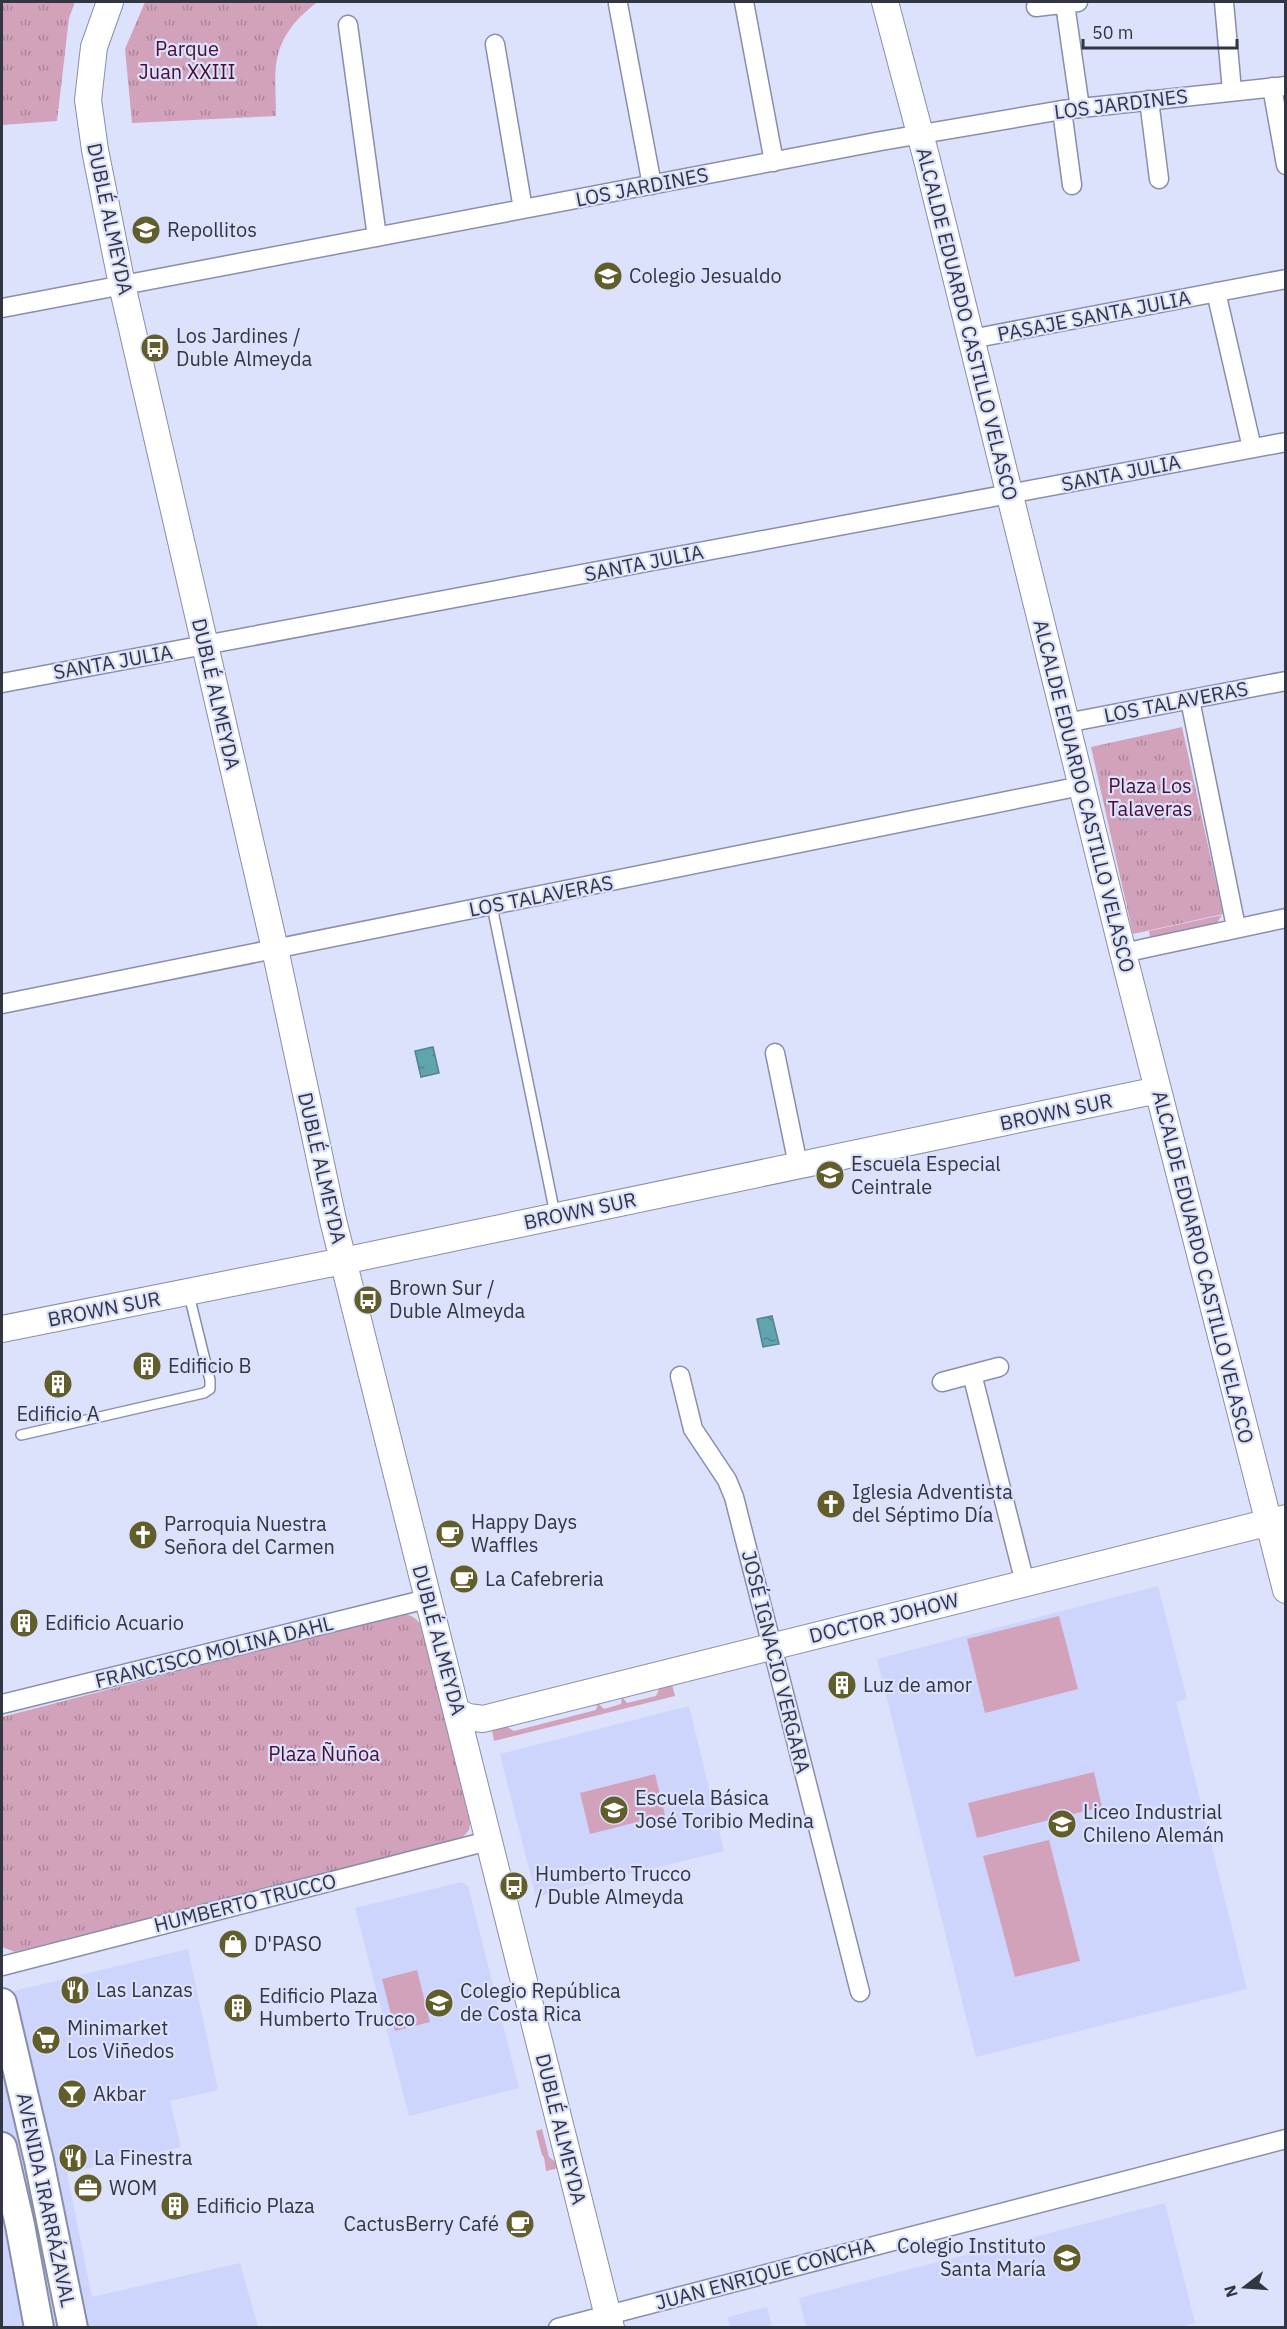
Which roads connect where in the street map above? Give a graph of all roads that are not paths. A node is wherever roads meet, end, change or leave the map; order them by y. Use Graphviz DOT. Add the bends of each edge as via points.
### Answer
graph roads {
  1 [pos="110,2"];
  2 [pos="744,2"];
  3 [pos="885,2"];
  4 [pos="1224,2"];
  5 [pos="1071,3"];
  6 [pos="618,4"];
  7 [pos="1036,8"];
  8 [pos="348,25"];
  9 [pos="495,44"];
  10 [pos="1279,86"];
  11 [pos="1232,91"];
  12 [pos="1149,100"];
  13 [pos="1071,109"];
  14 [pos="920,134"];
  15 [pos="774,162"];
  16 [pos="1286,165"];
  17 [pos="1159,179"];
  18 [pos="652,185"];
  19 [pos="1072,185"];
  20 [pos="523,209"];
  21 [pos="377,237"];
  22 [pos="1286,279"];
  23 [pos="122,285"];
  24 [pos="1216,292"];
  25 [pos="2,308"];
  26 [pos="971,339"];
  27 [pos="1286,442"];
  28 [pos="1252,448"];
  29 [pos="1009,494"];
  30 [pos="204,645"];
  31 [pos="1286,681"];
  32 [pos="2,683"];
  33 [pos="1190,700"];
  34 [pos="1066,723"];
  35 [pos="1081,786"];
  36 [pos="492,906"];
  37 [pos="1286,918"];
  38 [pos="1236,927"];
  39 [pos="274,949"];
  40 [pos="1123,953"];
  41 [pos="2,1004"];
  42 [pos="775,1053"];
  43 [pos="1158,1090"];
  44 [pos="798,1165"];
  45 [pos="555,1216"];
  46 [pos="343,1261"];
  47 [pos="189,1292"];
  48 [pos="2,1329"];
  49 [pos="999,1367"];
  50 [pos="972,1374"];
  51 [pos="680,1376"];
  52 [pos="942,1382"];
  53 [pos="21,1435"];
  54 [pos="1277,1520"];
  55 [pos="1025,1583"];
  56 [pos="1286,1590"];
  57 [pos="427,1599"];
  58 [pos="772,1646"];
  59 [pos="2,1704"];
  60 [pos="458,1712"];
  61 [pos="483,1719"];
  62 [pos="464,1739"];
  63 [pos="488,1841"];
  64 [pos="2,1966"];
  65 [pos="860,1992"];
  66 [pos="2,2003"];
  67 [pos="1286,2139"];
  68 [pos="2,2147"];
  69 [pos="8,2200"];
  70 [pos="609,2321"];
  71 [pos="39,2328"];
  72 [pos="73,2328"];
  73 [pos="558,2328"];
  1 -- 23 [label="main road, DUBLÉ ALMEYDA" via="94,47 88,100"];
  2 -- 15 [label="street"];
  3 -- 14 [label="main road, ALCALDE EDUARDO CASTILLO VELASCO"];
  4 -- 11 [label="street"];
  5 -- 7 [label="street"];
  5 -- 13 [label="street"];
  6 -- 18 [label="street"];
  8 -- 21 [label="street"];
  9 -- 20 [label="street"];
  10 -- 11 [label="street, LOS JARDINES"];
  10 -- 16 [label="street"];
  11 -- 12 [label="street, LOS JARDINES"];
  12 -- 13 [label="street, LOS JARDINES"];
  12 -- 17 [label="street"];
  13 -- 14 [label="street, LOS JARDINES"];
  13 -- 19 [label="street"];
  14 -- 15 [label="street, LOS JARDINES"];
  14 -- 26 [label="main road, ALCALDE EDUARDO CASTILLO VELASCO"];
  15 -- 18 [label="street, LOS JARDINES"];
  18 -- 20 [label="street, LOS JARDINES"];
  20 -- 21 [label="street, LOS JARDINES"];
  21 -- 23 [label="street, LOS JARDINES"];
  22 -- 24 [label="street, PASAJE SANTA JULIA"];
  23 -- 25 [label="street, LOS JARDINES"];
  23 -- 30 [label="main road, DUBLÉ ALMEYDA"];
  24 -- 26 [label="street, PASAJE SANTA JULIA"];
  24 -- 28 [label="street, PASAJE SANTA JULIA"];
  26 -- 29 [label="main road, ALCALDE EDUARDO CASTILLO VELASCO"];
  27 -- 28 [label="street, SANTA JULIA"];
  28 -- 29 [label="street, SANTA JULIA"];
  29 -- 30 [label="street, SANTA JULIA"];
  29 -- 34 [label="main road, ALCALDE EDUARDO CASTILLO VELASCO"];
  30 -- 32 [label="street, SANTA JULIA"];
  30 -- 39 [label="main road, DUBLÉ ALMEYDA"];
  31 -- 33 [label="street, LOS TALAVERAS"];
  33 -- 34 [label="street, LOS TALAVERAS"];
  33 -- 38 [label="street"];
  34 -- 35 [label="main road, ALCALDE EDUARDO CASTILLO VELASCO"];
  35 -- 36 [label="street, LOS TALAVERAS"];
  35 -- 40 [label="main road, ALCALDE EDUARDO CASTILLO VELASCO"];
  36 -- 39 [label="street, LOS TALAVERAS"];
  36 -- 45 [label="lane"];
  37 -- 38 [label="street"];
  38 -- 40 [label="street"];
  39 -- 41 [label="street, LOS TALAVERAS"];
  39 -- 46 [label="main road, DUBLÉ ALMEYDA"];
  40 -- 43 [label="main road, ALCALDE EDUARDO CASTILLO VELASCO"];
  42 -- 44 [label="street"];
  43 -- 44 [label="main road, BROWN SUR"];
  43 -- 54 [label="main road, ALCALDE EDUARDO CASTILLO VELASCO"];
  44 -- 45 [label="main road, BROWN SUR"];
  45 -- 46 [label="main road, BROWN SUR"];
  46 -- 47 [label="main road, BROWN SUR"];
  46 -- 57 [label="main road, DUBLÉ ALMEYDA"];
  47 -- 48 [label="main road, BROWN SUR"];
  47 -- 53 [label="lane" via="210,1389"];
  49 -- 50 [label="street"];
  50 -- 52 [label="street"];
  50 -- 55 [label="street"];
  51 -- 58 [label="street, JOSÉ IGNACIO VERGARA" via="693,1429 731,1487"];
  54 -- 55 [label="main road, DOCTOR JOHOW"];
  54 -- 56 [label="main road, ALCALDE EDUARDO CASTILLO VELASCO"];
  55 -- 58 [label="main road, DOCTOR JOHOW"];
  57 -- 59 [label="street, FRANCISCO MOLINA DAHL"];
  57 -- 60 [label="main road, DUBLÉ ALMEYDA"];
  58 -- 61 [label="main road, DOCTOR JOHOW"];
  58 -- 65 [label="street, JOSÉ IGNACIO VERGARA"];
  60 -- 61 [label="main road, DOCTOR JOHOW"];
  60 -- 62 [label="main road, DUBLÉ ALMEYDA"];
  61 -- 62 [label="main road"];
  62 -- 63 [label="main road, DUBLÉ ALMEYDA"];
  63 -- 64 [label="street, HUMBERTO TRUCCO"];
  63 -- 70 [label="main road, DUBLÉ ALMEYDA"];
  66 -- 72 [label="main road, AVENIDA IRARRÁZAVAL"];
  67 -- 70 [label="street, JUAN ENRIQUE CONCHA"];
  68 -- 69 [label="main road, AVENIDA IRARRÁZAVAL"];
  69 -- 71 [label="main road, AVENIDA IRARRÁZAVAL"];
  70 -- 73 [label="street, JUAN ENRIQUE CONCHA"];
}
